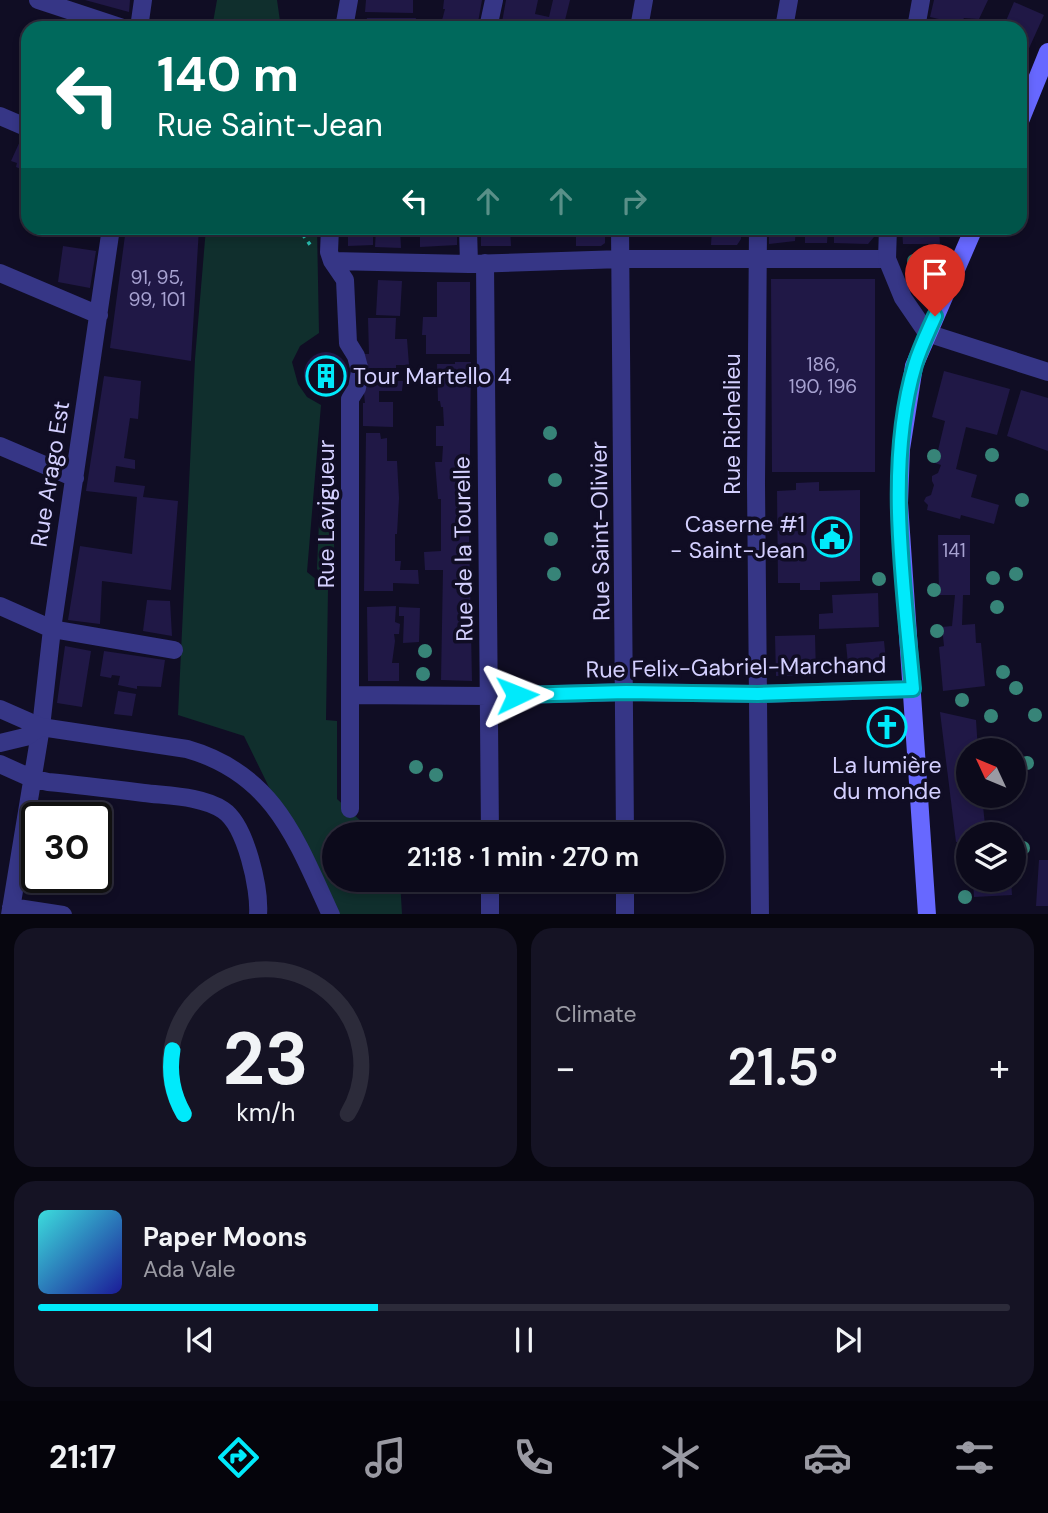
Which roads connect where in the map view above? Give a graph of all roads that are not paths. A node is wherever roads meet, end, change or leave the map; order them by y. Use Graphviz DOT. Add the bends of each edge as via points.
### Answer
graph roads {
  1 [pos="38,0"];
  2 [pos="143,0"];
  3 [pos="349,0"];
  4 [pos="494,0"];
  5 [pos="643,0"];
  6 [pos="789,0"];
  7 [pos="921,0"];
  8 [pos="102,21"];
  9 [pos="140,21"];
  10 [pos="345,21"];
  11 [pos="490,21"];
  12 [pos="640,21"];
  13 [pos="785,21"];
  14 [pos="916,21"];
  15 [pos="1048,52"];
  16 [pos="1027,104"];
  17 [pos="0,116"];
  18 [pos="21,125"];
  19 [pos="110,235"];
  20 [pos="330,235"];
  21 [pos="470,235"];
  22 [pos="620,235"];
  23 [pos="758,235"];
  24 [pos="888,235"];
  25 [pos="971,235"];
  26 [pos="756,258"];
  27 [pos="622,259"];
  28 [pos="887,259"];
  29 [pos="332,261"];
  30 [pos="477,264"];
  31 [pos="0,272"];
  32 [pos="99,315"];
  33 [pos="927,333"];
  34 [pos="1048,372"];
  35 [pos="0,446"];
  36 [pos="75,478"];
  37 [pos="0,606"];
  38 [pos="52,629"];
  39 [pos="174,650"];
  40 [pos="913,689"];
  41 [pos="626,692"];
  42 [pos="758,694"];
  43 [pos="350,695"];
  44 [pos="489,696"];
  45 [pos="0,709"];
  46 [pos="41,727"];
  47 [pos="0,743"];
  48 [pos="0,764"];
  49 [pos="31,778"];
  50 [pos="351,809"];
  51 [pos="490,822"];
  52 [pos="625,822"];
  53 [pos="490,892"];
  54 [pos="625,892"];
  55 [pos="11,911"];
  56 [pos="50,914"];
  57 [pos="258,914"];
  58 [pos="331,914"];
  59 [pos="490,914"];
  60 [pos="625,914"];
  61 [pos="760,914"];
  62 [pos="928,914"];
  1 -- 8 [label="street"];
  2 -- 9 [label="street"];
  3 -- 10 [label="street"];
  4 -- 11 [label="street"];
  5 -- 12 [label="street"];
  6 -- 13 [label="street"];
  7 -- 14 [label="street"];
  15 -- 16 [label="main road"];
  17 -- 18 [label="street"];
  19 -- 32 [label="street, Rue Arago Est"];
  20 -- 29 [label="street, Rue Lavigueur"];
  21 -- 30 [label="street, Rue de la Tourelle"];
  22 -- 27 [label="street, Rue Saint-Olivier"];
  23 -- 26 [label="street, Rue Richelieu"];
  24 -- 28 [label="street"];
  25 -- 33 [label="main road"];
  26 -- 27 [label="street"];
  26 -- 28 [label="street"];
  26 -- 42 [label="street, Rue Richelieu"];
  27 -- 30 [label="street"];
  27 -- 41 [label="street, Rue Saint-Olivier"];
  28 -- 33 [label="street" via="903,298"];
  29 -- 30 [label="street"];
  29 -- 43 [label="street, Rue Lavigueur" via="345,280 348,343 360,372 358,388 350,399"];
  30 -- 44 [label="street, Rue de la Tourelle"];
  31 -- 32 [label="street"];
  32 -- 36 [label="street, Rue Arago Est"];
  33 -- 34 [label="street"];
  33 -- 40 [label="main road" via="914,366 901,449 899,503"];
  35 -- 36 [label="street"];
  36 -- 38 [label="street, Rue Arago Est"];
  37 -- 38 [label="street"];
  38 -- 39 [label="street"];
  38 -- 46 [label="street, Rue Arago Est"];
  40 -- 42 [label="street, Rue Felix-Gabriel-Marchand"];
  40 -- 62 [label="main road"];
  41 -- 42 [label="street, Rue Felix-Gabriel-Marchand"];
  41 -- 44 [label="street, Rue Felix-Gabriel-Marchand"];
  41 -- 52 [label="street, Rue Saint-Olivier"];
  42 -- 61 [label="street, Rue Richelieu"];
  43 -- 44 [label="street, Rue Felix-Gabriel-Marchand"];
  43 -- 50 [label="street, Rue Lavigueur"];
  44 -- 51 [label="street, Rue de la Tourelle"];
  45 -- 46 [label="street"];
  46 -- 47 [label="street"];
  46 -- 49 [label="street, Rue Arago Est"];
  46 -- 58 [label="street" via="187,749 237,770 268,798 286,825"];
  48 -- 49 [label="street"];
  49 -- 55 [label="street, Rue Arago Est"];
  49 -- 57 [label="street" via="213,804 237,826 259,897"];
  53 -- 59 [label="street"];
  54 -- 60 [label="street"];
  55 -- 56 [label="street"];
}
